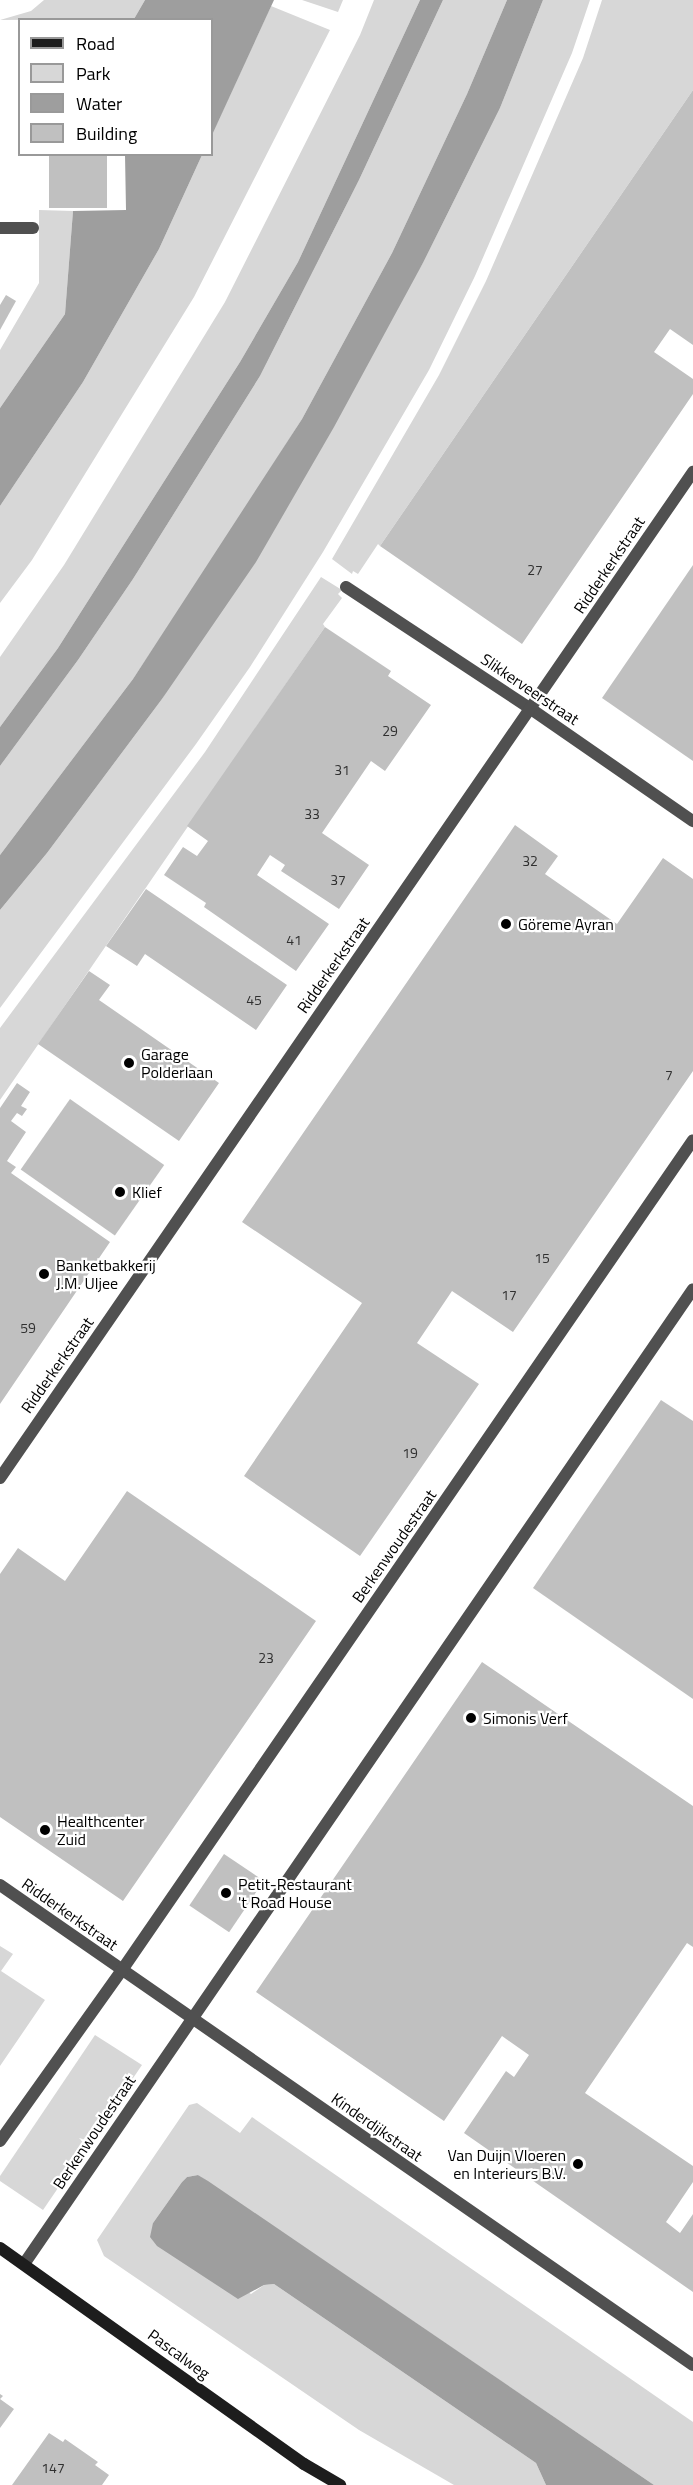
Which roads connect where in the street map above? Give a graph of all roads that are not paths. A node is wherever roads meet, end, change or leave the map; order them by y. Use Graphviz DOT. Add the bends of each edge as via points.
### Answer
graph roads {
  1 [pos="0,228"];
  2 [pos="33,228"];
  3 [pos="693,472"];
  4 [pos="346,587"];
  5 [pos="531,709"];
  6 [pos="693,821"];
  7 [pos="693,1140"];
  8 [pos="693,1289"];
  9 [pos="0,1478"];
  10 [pos="0,1885"];
  11 [pos="122,1970"];
  12 [pos="191,2019"];
  13 [pos="0,2141"];
  14 [pos="0,2248"];
  15 [pos="24,2264"];
  16 [pos="693,2365"];
  17 [pos="339,2485"];
  1 -- 2 [label="street"];
  3 -- 5 [label="street, Ridderkerkstraat"];
  4 -- 5 [label="street, Slikkerveerstraat"];
  5 -- 6 [label="street, Slikkerveerstraat"];
  5 -- 9 [label="street, Ridderkerkstraat"];
  7 -- 11 [label="street, Berkenwoudestraat"];
  8 -- 12 [label="street, Berkenwoudestraat"];
  10 -- 11 [label="street, Ridderkerkstraat"];
  11 -- 12 [label="street"];
  11 -- 13 [label="street, Berkenwoudestraat"];
  12 -- 15 [label="street, Berkenwoudestraat"];
  12 -- 16 [label="street, Kinderdijkstraat"];
  14 -- 15 [label="street, Pascalweg"];
  15 -- 17 [label="street, Pascalweg"];
}
